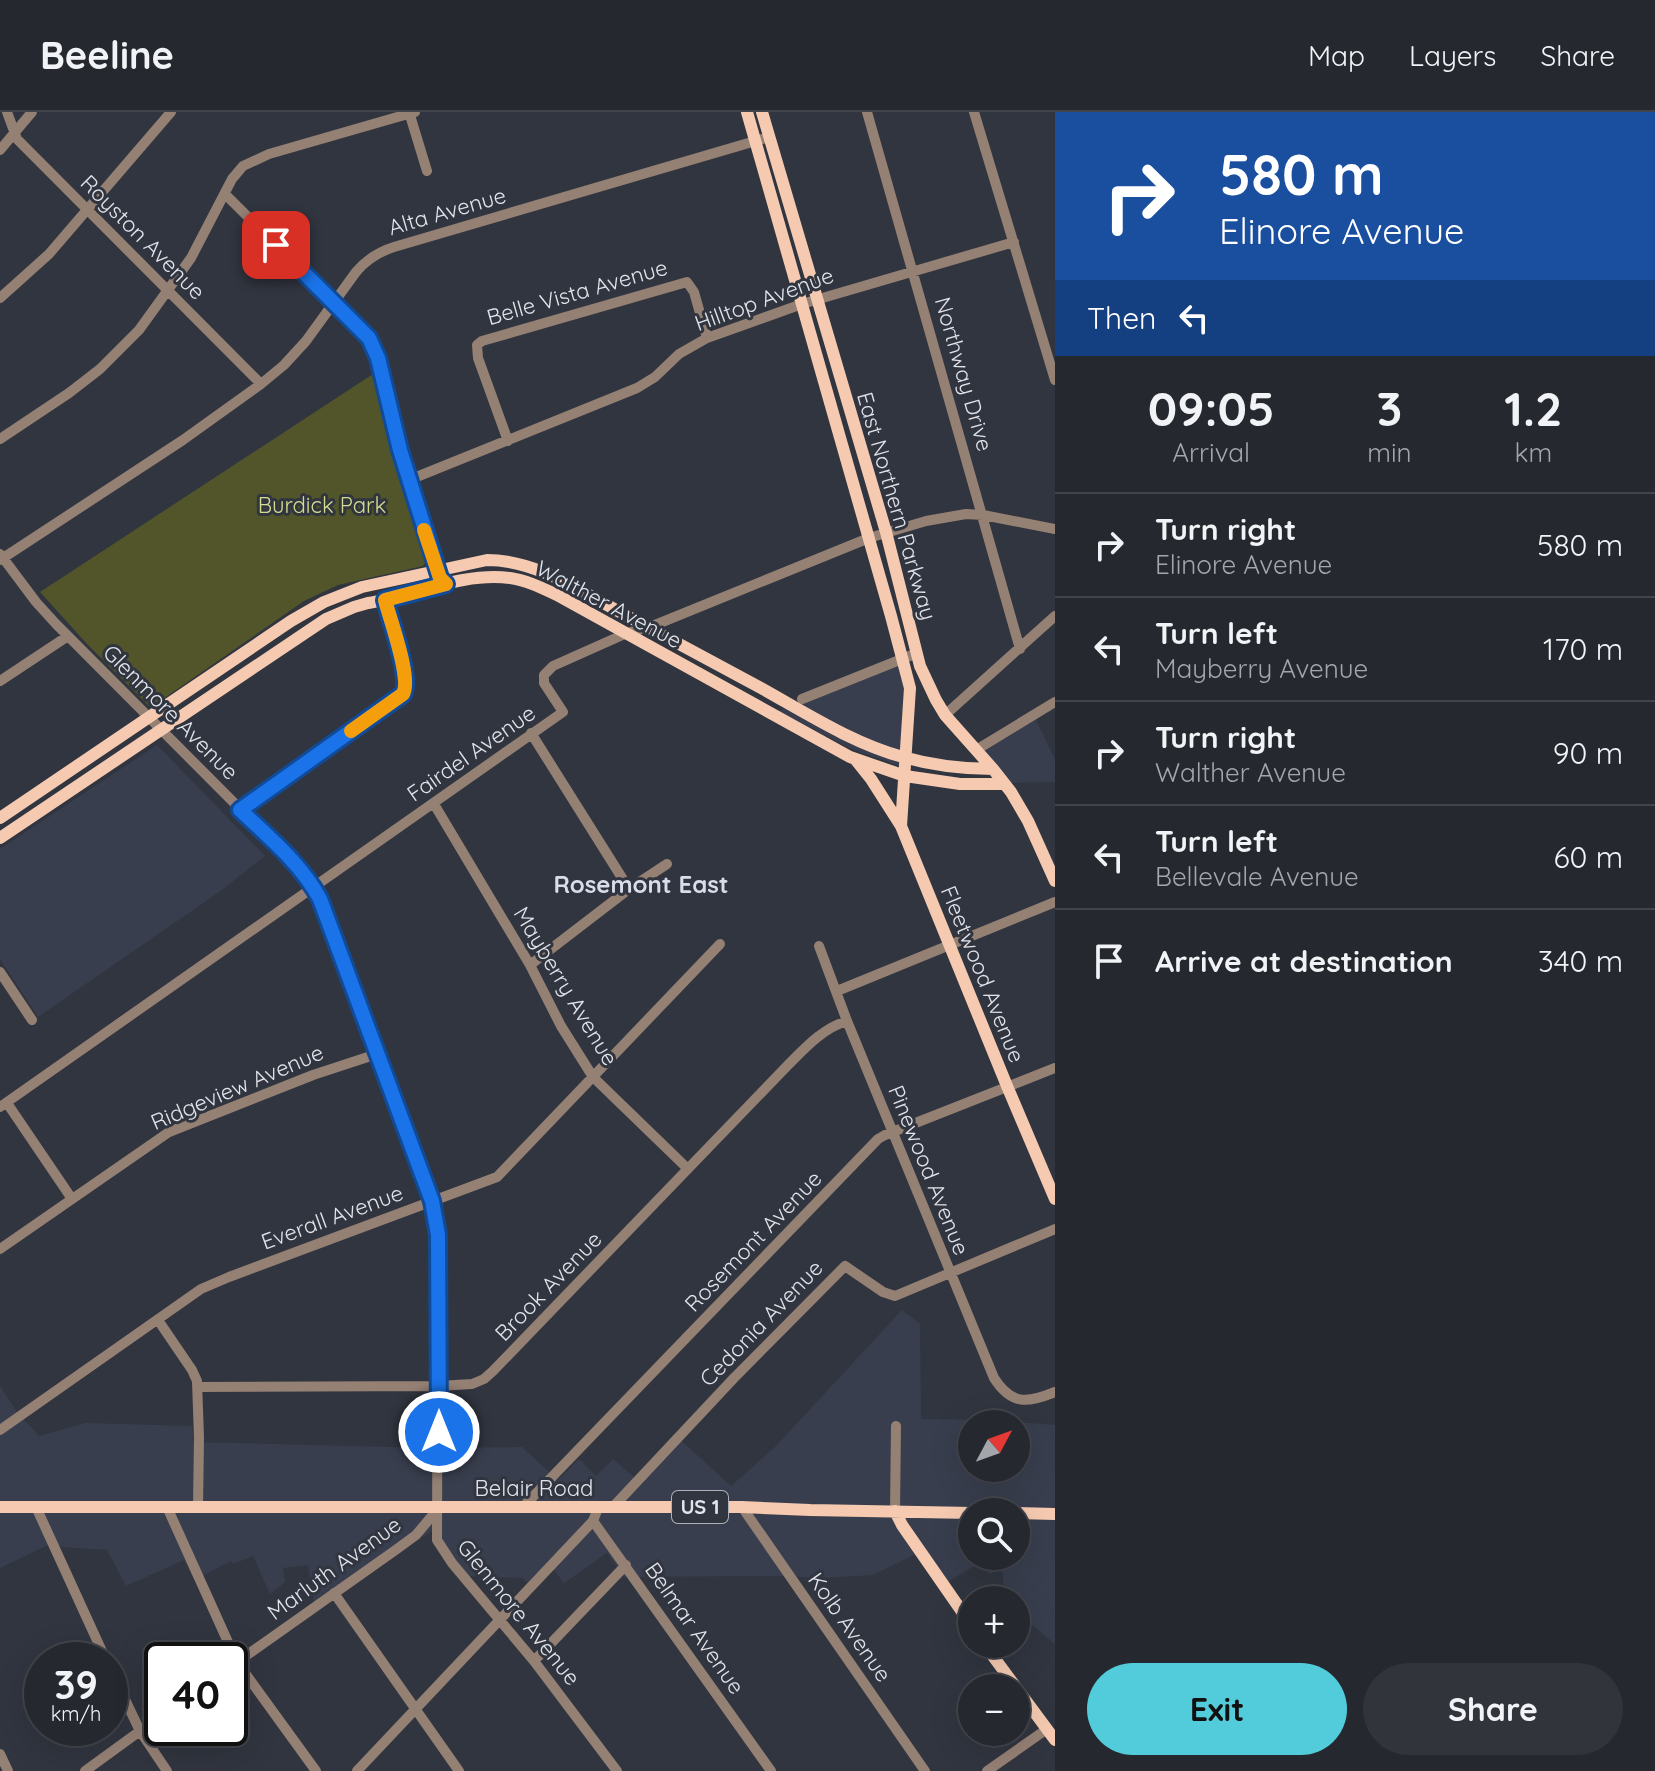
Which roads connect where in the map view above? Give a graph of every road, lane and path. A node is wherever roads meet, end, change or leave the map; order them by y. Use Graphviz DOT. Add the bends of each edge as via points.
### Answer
graph roads {
  1 [pos="7,112"];
  2 [pos="32,112"];
  3 [pos="171,112"];
  4 [pos="411,112"];
  5 [pos="747,112"];
  6 [pos="762,112"];
  7 [pos="867,112"];
  8 [pos="974,112"];
  9 [pos="15,132"];
  10 [pos="769,137"];
  11 [pos="755,141"];
  12 [pos="0,150"];
  13 [pos="427,171"];
  14 [pos="225,194"];
  15 [pos="87,209"];
  16 [pos="1014,242"];
  17 [pos="914,271"];
  18 [pos="169,291"];
  19 [pos="0,298"];
  20 [pos="817,300"];
  21 [pos="335,303"];
  22 [pos="802,304"];
  23 [pos="707,338"];
  24 [pos="1055,380"];
  25 [pos="261,384"];
  26 [pos="850,411"];
  27 [pos="834,414"];
  28 [pos="0,439"];
  29 [pos="508,441"];
  30 [pos="409,480"];
  31 [pos="983,515"];
  32 [pos="1055,529"];
  33 [pos="886,532"];
  34 [pos="869,538"];
  35 [pos="1,557"];
  36 [pos="438,571"];
  37 [pos="446,584"];
  38 [pos="385,600"];
  39 [pos="1055,616"];
  40 [pos="650,627"];
  41 [pos="627,633"];
  42 [pos="68,636"];
  43 [pos="1020,649"];
  44 [pos="917,653"];
  45 [pos="903,658"];
  46 [pos="0,681"];
  47 [pos="802,699"];
  48 [pos="1055,702"];
  49 [pos="945,715"];
  50 [pos="150,717"];
  51 [pos="162,730"];
  52 [pos="531,733"];
  53 [pos="976,750"];
  54 [pos="906,758"];
  55 [pos="855,759"];
  56 [pos="993,769"];
  57 [pos="905,776"];
  58 [pos="1004,784"];
  59 [pos="434,804"];
  60 [pos="240,810"];
  61 [pos="0,818"];
  62 [pos="901,826"];
  63 [pos="0,838"];
  64 [pos="667,864"];
  65 [pos="1055,881"];
  66 [pos="313,887"];
  67 [pos="629,889"];
  68 [pos="1055,902"];
  69 [pos="720,944"];
  70 [pos="819,946"];
  71 [pos="951,946"];
  72 [pos="530,965"];
  73 [pos="0,972"];
  74 [pos="4,987"];
  75 [pos="837,991"];
  76 [pos="32,1020"];
  77 [pos="847,1021"];
  78 [pos="377,1054"];
  79 [pos="1055,1068"];
  80 [pos="593,1077"];
  81 [pos="1007,1086"];
  82 [pos="3,1105"];
  83 [pos="892,1132"];
  84 [pos="688,1169"];
  85 [pos="72,1199"];
  86 [pos="1055,1199"];
  87 [pos="432,1201"];
  88 [pos="1055,1229"];
  89 [pos="0,1249"];
  90 [pos="950,1274"];
  91 [pos="158,1320"];
  92 [pos="439,1386"];
  93 [pos="197,1387"];
  94 [pos="1055,1392"];
  95 [pos="896,1426"];
  96 [pos="0,1430"];
  97 [pos="0,1507"];
  98 [pos="36,1507"];
  99 [pos="167,1507"];
  100 [pos="198,1507"];
  101 [pos="523,1507"];
  102 [pos="613,1507"];
  103 [pos="742,1507"];
  104 [pos="438,1508"];
  105 [pos="598,1508"];
  106 [pos="895,1511"];
  107 [pos="958,1513"];
  108 [pos="1030,1513"];
  109 [pos="1055,1514"];
  110 [pos="593,1521"];
  111 [pos="422,1529"];
  112 [pos="437,1534"];
  113 [pos="626,1565"];
  114 [pos="334,1593"];
  115 [pos="958,1606"];
  116 [pos="499,1619"];
  117 [pos="98,1642"];
  118 [pos="225,1642"];
  119 [pos="248,1654"];
  120 [pos="994,1658"];
  121 [pos="534,1661"];
  122 [pos="248,1682"];
  123 [pos="128,1706"];
  124 [pos="416,1709"];
  125 [pos="144,1728"];
  126 [pos="1047,1729"];
  127 [pos="140,1731"];
  128 [pos="1055,1740"];
  129 [pos="0,1754"];
  130 [pos="8,1771"];
  131 [pos="85,1771"];
  132 [pos="167,1771"];
  133 [pos="316,1771"];
  134 [pos="357,1771"];
  135 [pos="459,1771"];
  136 [pos="617,1771"];
  137 [pos="771,1771"];
  138 [pos="925,1771"];
  139 [pos="987,1771"];
  1 -- 9 [label="street, Royston Avenue"];
  2 -- 9 [label="street"];
  3 -- 15 [label="street"];
  4 -- 13 [label="street"];
  4 -- 14 [label="street" via="256,159 237,172"];
  5 -- 11 [label="main road, East Northern Parkway"];
  6 -- 10 [label="main road, East Northern Parkway"];
  7 -- 17 [label="street, Northway Drive"];
  8 -- 16 [label="street"];
  9 -- 12 [label="street"];
  9 -- 15 [label="street, Royston Avenue"];
  10 -- 11 [label="street, Alta Avenue"];
  10 -- 20 [label="main road, East Northern Parkway"];
  11 -- 21 [label="street, Alta Avenue" via="384,250 362,265"];
  11 -- 22 [label="main road, East Northern Parkway"];
  14 -- 18 [label="street"];
  14 -- 21 [label="street"];
  15 -- 18 [label="street, Royston Avenue"];
  15 -- 19 [label="street" via="49,254"];
  16 -- 17 [label="street, Hilltop Avenue"];
  16 -- 24 [label="street"];
  17 -- 20 [label="street, Hilltop Avenue"];
  17 -- 31 [label="street, Northway Drive"];
  18 -- 25 [label="street, Royston Avenue"];
  18 -- 28 [label="street" via="100,369"];
  20 -- 22 [label="street, Hilltop Avenue"];
  20 -- 26 [label="main road, East Northern Parkway"];
  21 -- 25 [label="street, Alta Avenue" via="306,341"];
  21 -- 30 [label="street" via="376,351"];
  22 -- 23 [label="street, Hilltop Avenue"];
  22 -- 27 [label="main road, East Northern Parkway"];
  23 -- 29 [label="street, Hilltop Avenue" via="637,388"];
  23 -- 29 [label="street, Belle Vista Avenue" via="694,292 683,283 477,345"];
  25 -- 35 [label="street, Alta Avenue"];
  26 -- 27 [label="main road"];
  26 -- 33 [label="main road, East Northern Parkway"];
  27 -- 34 [label="main road, East Northern Parkway"];
  29 -- 30 [label="street, Hilltop Avenue"];
  30 -- 36 [label="street"];
  31 -- 32 [label="street, Fairdel Avenue"];
  31 -- 33 [label="street, Fairdel Avenue" via="940,518"];
  31 -- 43 [label="street, Northway Drive"];
  33 -- 34 [label="street, Fairdel Avenue"];
  33 -- 44 [label="main road, East Northern Parkway"];
  34 -- 40 [label="street, Fairdel Avenue"];
  34 -- 45 [label="main road, East Northern Parkway"];
  35 -- 42 [label="street, Glenmore Avenue"];
  36 -- 37 [label="street"];
  36 -- 40 [label="main road, Walther Avenue" via="487,560 514,562"];
  36 -- 50 [label="main road, Walther Avenue" via="362,587 324,602"];
  37 -- 38 [label="main road, Walther Avenue"];
  37 -- 41 [label="main road, Walther Avenue" via="498,577 527,582"];
  38 -- 51 [label="main road, Walther Avenue" via="316,625"];
  38 -- 60 [label="street" via="405,671 403,694"];
  39 -- 43 [label="street"];
  40 -- 41 [label="street, Fairdel Avenue"];
  40 -- 54 [label="main road, Walther Avenue" via="842,732"];
  41 -- 52 [label="street, Fairdel Avenue" via="544,675 563,712"];
  41 -- 55 [label="main road, Walther Avenue"];
  42 -- 46 [label="street"];
  42 -- 50 [label="street, Glenmore Avenue"];
  43 -- 49 [label="street"];
  44 -- 45 [label="street"];
  44 -- 49 [label="main road, East Northern Parkway"];
  45 -- 47 [label="street"];
  45 -- 54 [label="main road, East Northern Parkway" via="910,688"];
  48 -- 53 [label="street"];
  49 -- 53 [label="main road, East Northern Parkway"];
  50 -- 51 [label="street, Glenmore Avenue"];
  50 -- 61 [label="main road, Walther Avenue"];
  51 -- 60 [label="street, Glenmore Avenue"];
  51 -- 63 [label="main road, Walther Avenue"];
  52 -- 59 [label="street, Fairdel Avenue"];
  52 -- 67 [label="street"];
  53 -- 56 [label="main road, East Northern Parkway"];
  54 -- 56 [label="main road, Walther Avenue"];
  54 -- 57 [label="main road, Fleetwood Avenue"];
  55 -- 57 [label="main road, Walther Avenue"];
  55 -- 62 [label="main road"];
  56 -- 58 [label="main road, East Northern Parkway"];
  57 -- 58 [label="main road, Walther Avenue"];
  57 -- 62 [label="main road, Fleetwood Avenue"];
  58 -- 65 [label="main road, East Northern Parkway" via="1028,821"];
  59 -- 66 [label="street, Fairdel Avenue"];
  59 -- 72 [label="street, Mayberry Avenue"];
  60 -- 66 [label="street, Glenmore Avenue"];
  62 -- 71 [label="main road, Fleetwood Avenue"];
  64 -- 67 [label="street"];
  66 -- 78 [label="street, Glenmore Avenue"];
  66 -- 82 [label="street, Fairdel Avenue"];
  67 -- 72 [label="street"];
  68 -- 71 [label="street"];
  69 -- 80 [label="street, Everall Avenue"];
  70 -- 75 [label="street, Pinewood Avenue"];
  71 -- 75 [label="street"];
  71 -- 81 [label="main road, Fleetwood Avenue"];
  72 -- 80 [label="street, Mayberry Avenue"];
  73 -- 74 [label="street"];
  74 -- 76 [label="street"];
  75 -- 77 [label="street, Pinewood Avenue"];
  77 -- 83 [label="street, Pinewood Avenue"];
  77 -- 84 [label="street, Brook Avenue" via="810,1044"];
  78 -- 85 [label="street, Ridgeview Avenue" via="169,1132"];
  78 -- 87 [label="street, Glenmore Avenue"];
  79 -- 81 [label="street, Rosemont Avenue"];
  80 -- 84 [label="street, Mayberry Avenue"];
  80 -- 87 [label="street, Everall Avenue" via="497,1177"];
  81 -- 83 [label="street, Rosemont Avenue"];
  81 -- 86 [label="main road, Fleetwood Avenue"];
  82 -- 85 [label="street"];
  83 -- 90 [label="street, Pinewood Avenue"];
  83 -- 101 [label="street, Rosemont Avenue" via="878,1139"];
  84 -- 92 [label="street, Brook Avenue" via="484,1379"];
  85 -- 89 [label="street, Ridgeview Avenue"];
  87 -- 91 [label="street, Everall Avenue" via="214,1282"];
  87 -- 92 [label="street, Glenmore Avenue" via="438,1235"];
  88 -- 90 [label="street, Cedonia Avenue"];
  90 -- 94 [label="street, Pinewood Avenue" via="1002,1389 1029,1400"];
  90 -- 102 [label="street, Cedonia Avenue" via="895,1296 845,1266"];
  91 -- 93 [label="street" via="192,1370"];
  91 -- 96 [label="street, Everall Avenue"];
  92 -- 93 [label="street, Brook Avenue"];
  92 -- 104 [label="street, Glenmore Avenue"];
  93 -- 100 [label="street"];
  95 -- 106 [label="street"];
  97 -- 98 [label="main road, Belair Road / US 1"];
  98 -- 99 [label="main road, Belair Road / US 1"];
  98 -- 117 [label="street"];
  99 -- 100 [label="main road, Belair Road / US 1"];
  99 -- 118 [label="street"];
  100 -- 104 [label="main road, Belair Road / US 1"];
  101 -- 104 [label="main road, Belair Road / US 1"];
  101 -- 105 [label="main road, Belair Road / US 1"];
  102 -- 103 [label="main road, Belair Road / US 1"];
  102 -- 105 [label="main road, Belair Road / US 1"];
  103 -- 106 [label="main road, Belair Road / US 1"];
  103 -- 138 [label="street, Kolb Avenue"];
  104 -- 111 [label="street, Marluth Avenue"];
  104 -- 112 [label="street, Glenmore Avenue"];
  105 -- 110 [label="street"];
  106 -- 107 [label="main road, Belair Road / US 1"];
  106 -- 115 [label="main road"];
  108 -- 109 [label="main road"];
  110 -- 113 [label="street, Belmar Avenue"];
  110 -- 116 [label="street"];
  111 -- 112 [label="street, Marluth Avenue"];
  111 -- 114 [label="street, Marluth Avenue"];
  112 -- 116 [label="street, Glenmore Avenue" via="445,1553"];
  113 -- 121 [label="street"];
  113 -- 137 [label="street, Belmar Avenue"];
  114 -- 119 [label="street, Marluth Avenue"];
  114 -- 124 [label="street"];
  116 -- 121 [label="street, Glenmore Avenue"];
  116 -- 124 [label="street"];
  120 -- 126 [label="main road"];
  121 -- 136 [label="street, Glenmore Avenue"];
  122 -- 133 [label="street"];
  123 -- 127 [label="street"];
  124 -- 134 [label="street"];
  124 -- 135 [label="street"];
  125 -- 127 [label="street"];
  126 -- 128 [label="main road"];
  126 -- 139 [label="street"];
  127 -- 131 [label="street"];
  127 -- 132 [label="street"];
  129 -- 130 [label="street"];
}
